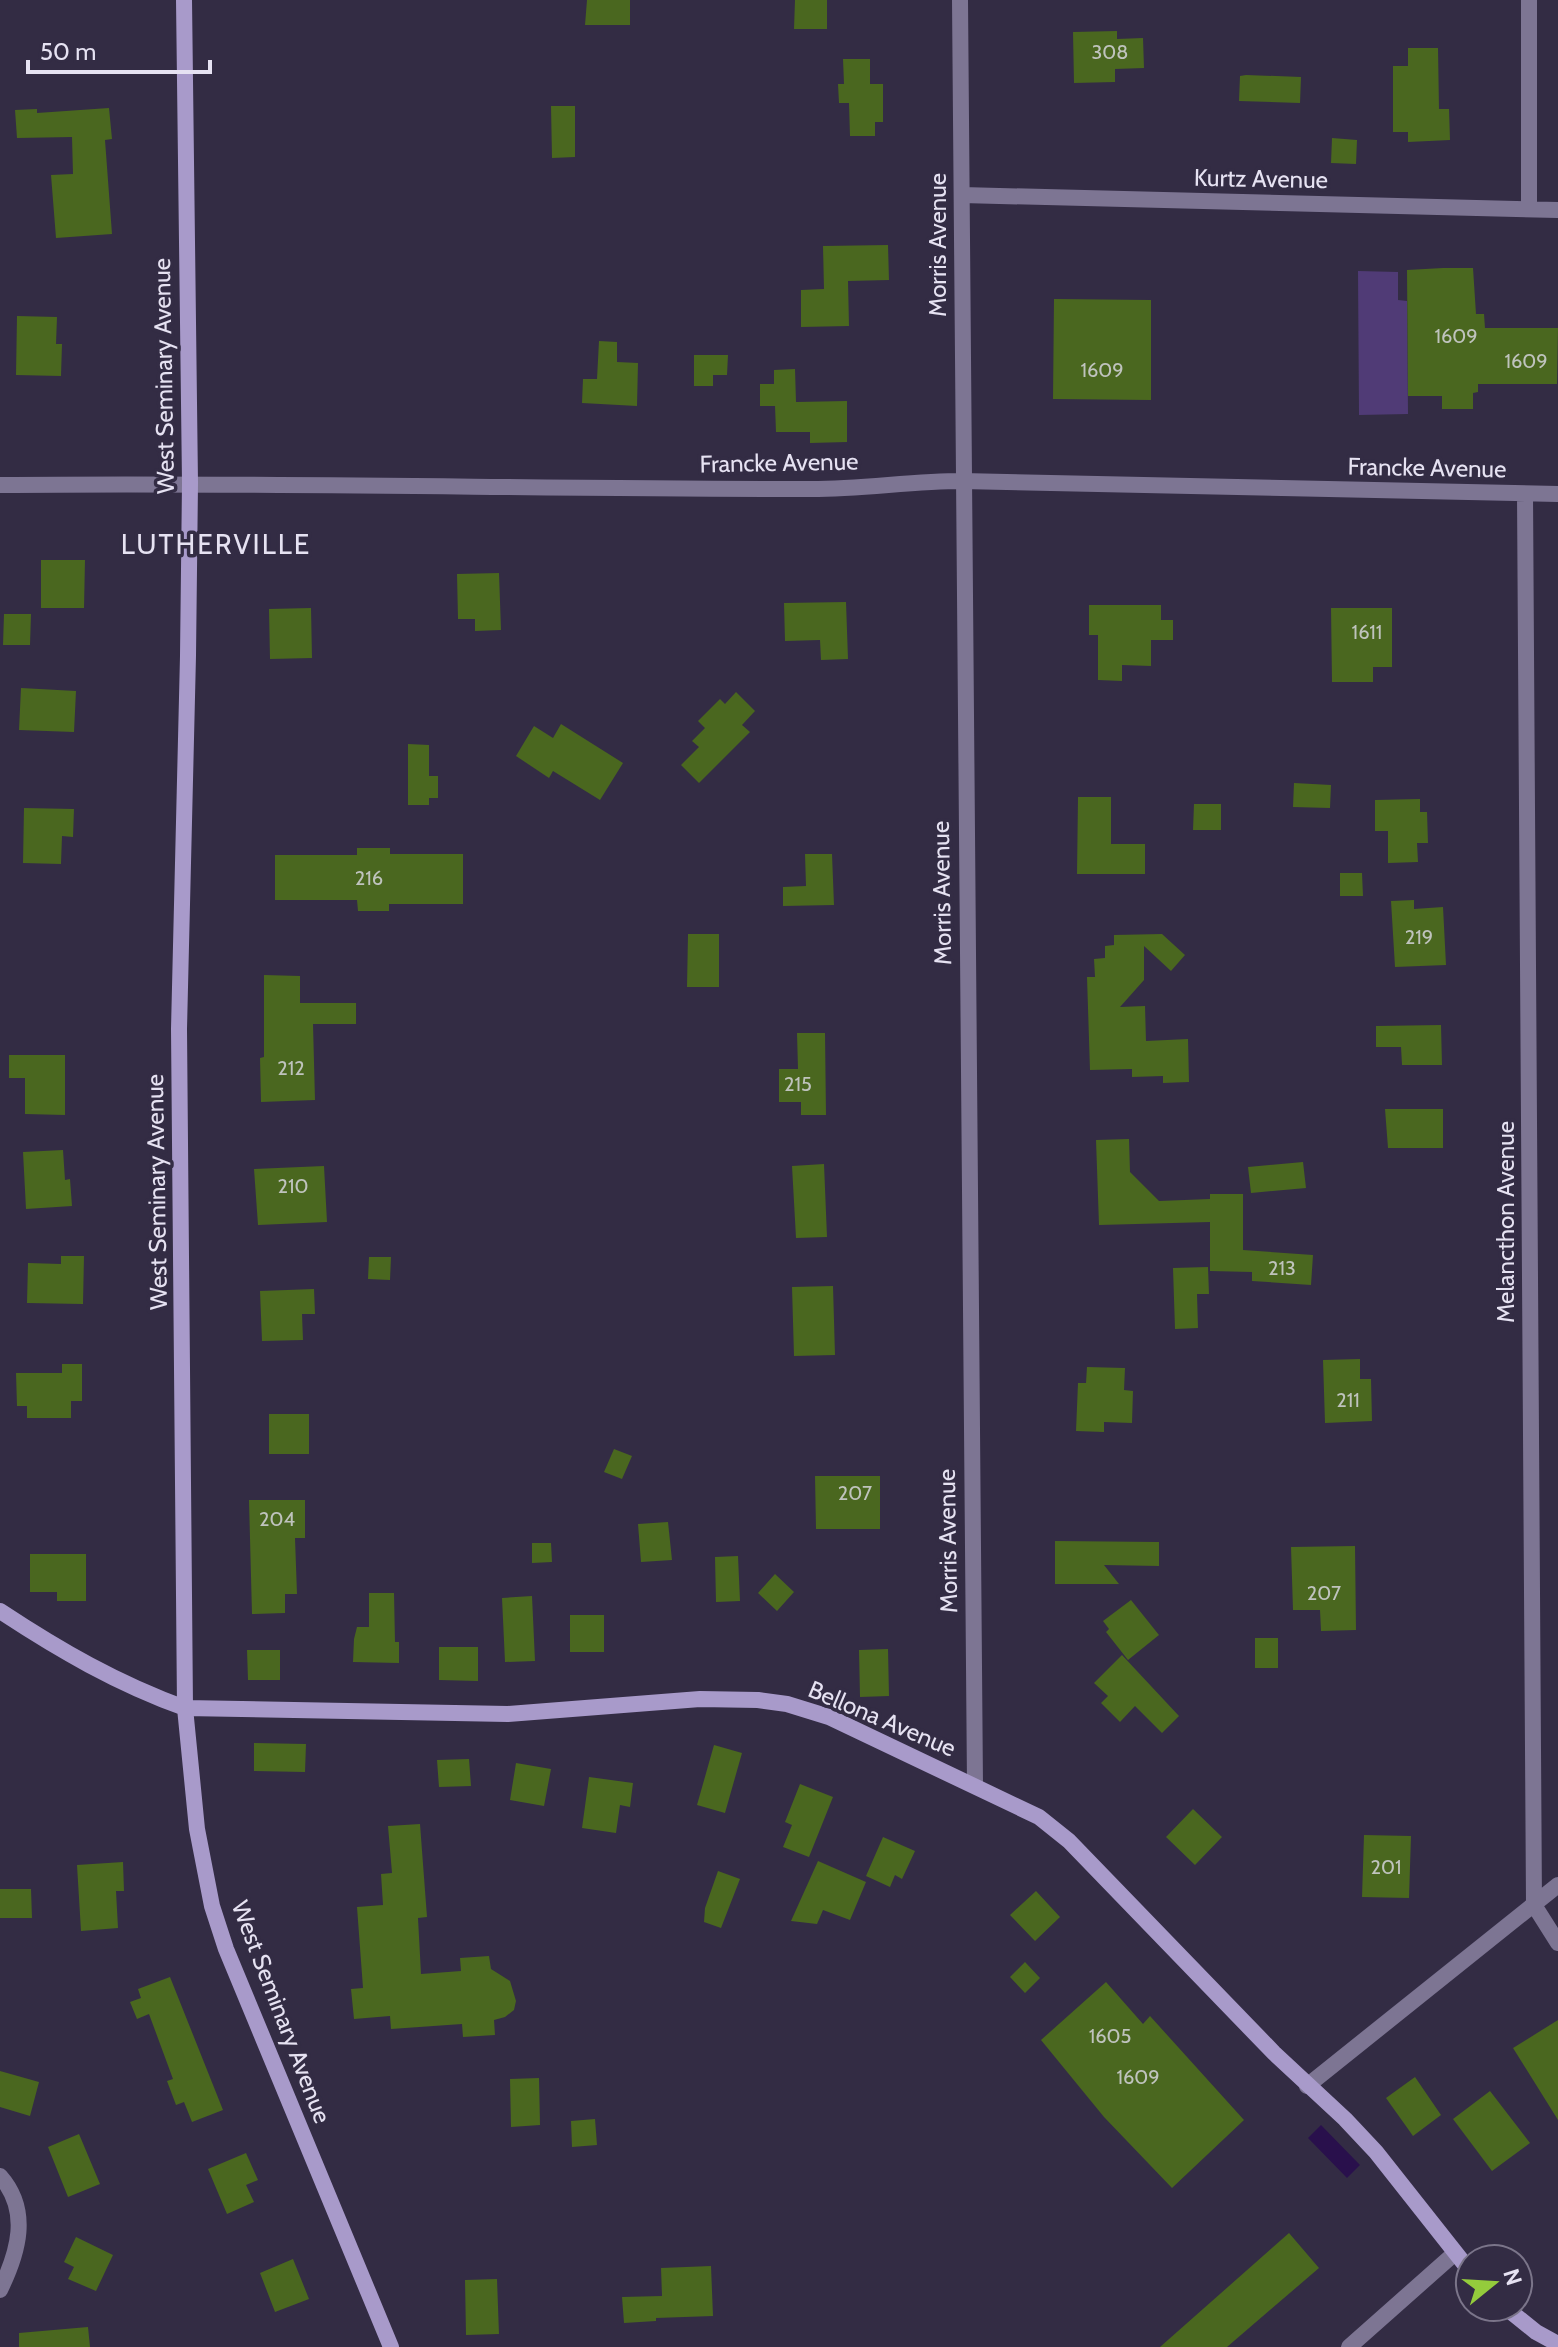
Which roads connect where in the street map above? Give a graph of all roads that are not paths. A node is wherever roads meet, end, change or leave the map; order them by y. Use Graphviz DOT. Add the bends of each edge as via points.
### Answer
graph roads {
  1 [pos="184,0"];
  2 [pos="960,0"];
  3 [pos="1529,0"];
  4 [pos="962,195"];
  5 [pos="1529,209"];
  6 [pos="1558,210"];
  7 [pos="962,481"];
  8 [pos="190,483"];
  9 [pos="0,485"];
  10 [pos="1525,494"];
  11 [pos="1558,494"];
  12 [pos="0,1611"];
  13 [pos="185,1708"];
  14 [pos="975,1785"];
  15 [pos="1558,1885"];
  16 [pos="1534,1905"];
  17 [pos="1558,1943"];
  18 [pos="1307,2086"];
  19 [pos="0,2176"];
  20 [pos="1454,2252"];
  21 [pos="1454,2254"];
  22 [pos="0,2290"];
  23 [pos="1525,2323"];
  24 [pos="1558,2344"];
  25 [pos="391,2347"];
  26 [pos="1349,2347"];
  1 -- 8 [label="main road, West Seminary Avenue"];
  2 -- 4 [label="street, Morris Avenue"];
  3 -- 5 [label="street"];
  4 -- 5 [label="street, Kurtz Avenue"];
  4 -- 7 [label="street, Morris Avenue"];
  5 -- 6 [label="street, Kurtz Avenue"];
  7 -- 8 [label="street, Francke Avenue" via="810,489"];
  7 -- 10 [label="street, Francke Avenue"];
  7 -- 14 [label="street, Morris Avenue"];
  8 -- 9 [label="street, Francke Avenue"];
  8 -- 13 [label="main road, West Seminary Avenue" via="179,1029"];
  10 -- 11 [label="street, Francke Avenue"];
  10 -- 16 [label="street, Melancthon Avenue"];
  12 -- 13 [label="main road, Bellona Avenue" via="102,1673"];
  13 -- 14 [label="main road, Bellona Avenue" via="508,1714 700,1699 758,1700 829,1717"];
  13 -- 25 [label="main road, West Seminary Avenue" via="197,1829 212,1906"];
  14 -- 18 [label="main road, Bellona Avenue" via="1039,1817 1069,1841"];
  15 -- 16 [label="street"];
  16 -- 17 [label="street"];
  16 -- 18 [label="street"];
  18 -- 20 [label="main road, Bellona Avenue" via="1376,2152"];
  19 -- 22 [label="street" via="20,2226 18,2247"];
  21 -- 26 [label="street"];
  23 -- 24 [label="main road"];
}
